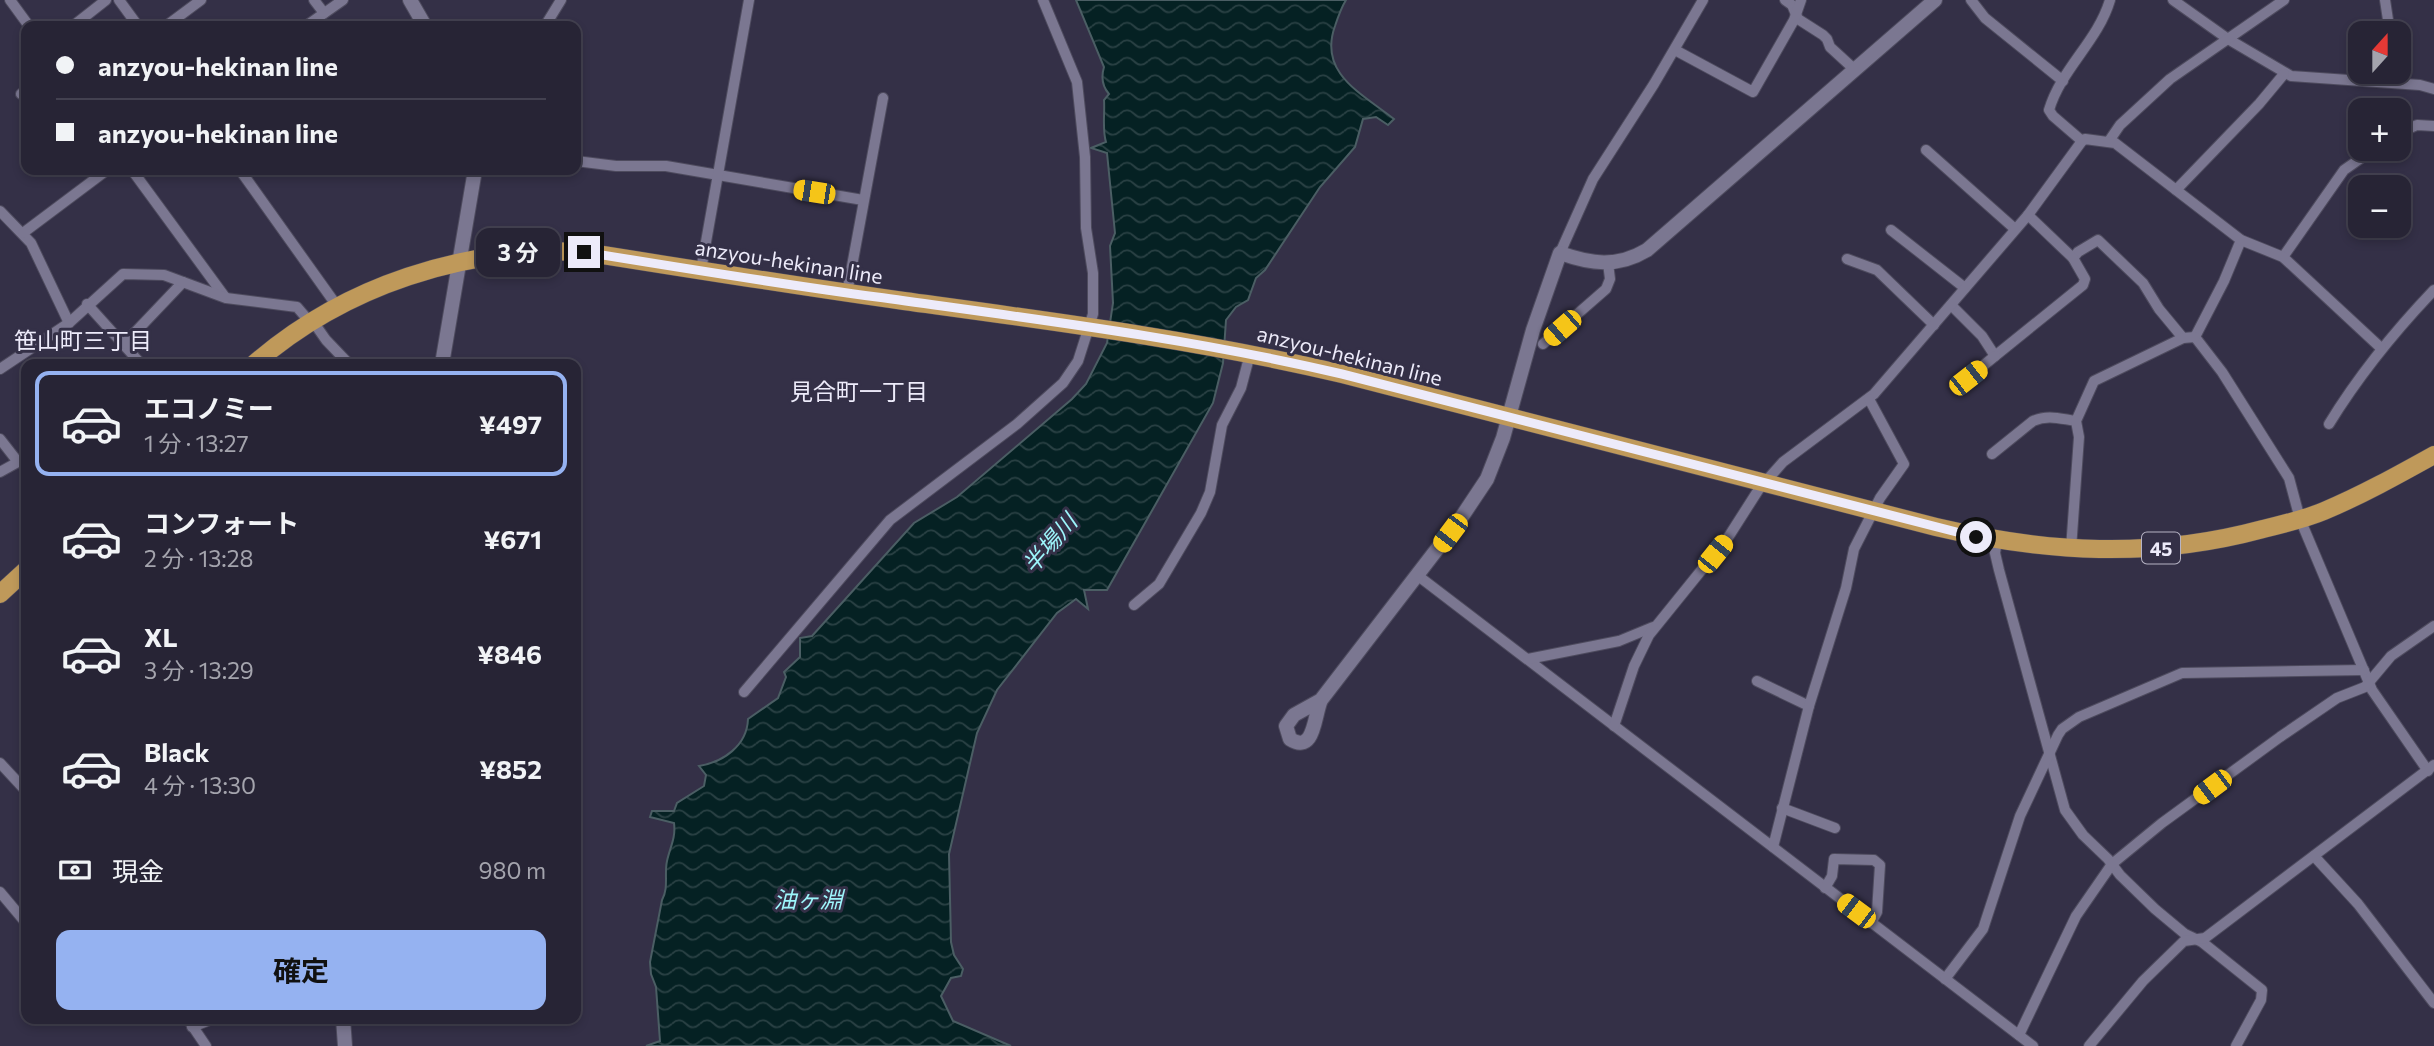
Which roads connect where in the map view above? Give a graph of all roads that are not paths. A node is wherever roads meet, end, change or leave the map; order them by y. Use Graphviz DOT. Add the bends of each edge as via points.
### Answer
graph roads {
  1 [pos="10,0"];
  2 [pos="106,0"];
  3 [pos="119,0"];
  4 [pos="201,0"];
  5 [pos="314,0"];
  6 [pos="342,0"];
  7 [pos="410,0"];
  8 [pos="561,0"];
  9 [pos="749,0"];
  10 [pos="1043,0"];
  11 [pos="1703,0"];
  12 [pos="1785,0"];
  13 [pos="1801,0"];
  14 [pos="1935,0"];
  15 [pos="1971,0"];
  16 [pos="2110,0"];
  17 [pos="2173,0"];
  18 [pos="2284,0"];
  19 [pos="2385,0"];
  20 [pos="324,13"];
  21 [pos="1794,14"];
  22 [pos="25,21"];
  23 [pos="79,21"];
  24 [pos="134,21"];
  25 [pos="173,21"];
  26 [pos="313,21"];
  27 [pos="422,21"];
  28 [pos="548,21"];
  29 [pos="2388,21"];
  30 [pos="2228,39"];
  31 [pos="1675,50"];
  32 [pos="1854,69"];
  33 [pos="2284,74"];
  34 [pos="2348,80"];
  35 [pos="2063,81"];
  36 [pos="2408,84"];
  37 [pos="2434,89"];
  38 [pos="883,98"];
  39 [pos="2434,127"];
  40 [pos="2411,128"];
  41 [pos="2082,141"];
  42 [pos="2109,141"];
  43 [pos="1926,150"];
  44 [pos="2357,161"];
  45 [pos="581,162"];
  46 [pos="100,175"];
  47 [pos="136,175"];
  48 [pos="244,175"];
  49 [pos="474,175"];
  50 [pos="717,176"];
  51 [pos="2176,190"];
  52 [pos="863,200"];
  53 [pos="0,211"];
  54 [pos="2028,215"];
  55 [pos="2015,229"];
  56 [pos="1891,230"];
  57 [pos="23,233"];
  58 [pos="2241,240"];
  59 [pos="1560,253"];
  60 [pos="2283,257"];
  61 [pos="2073,258"];
  62 [pos="1847,259"];
  63 [pos="458,262"];
  64 [pos="1608,264"];
  65 [pos="701,270"];
  66 [pos="183,282"];
  67 [pos="1965,288"];
  68 [pos="2434,290"];
  69 [pos="847,293"];
  70 [pos="226,298"];
  71 [pos="88,304"];
  72 [pos="1951,305"];
  73 [pos="337,306"];
  74 [pos="310,321"];
  75 [pos="69,323"];
  76 [pos="1934,325"];
  77 [pos="1093,327"];
  78 [pos="2195,337"];
  79 [pos="2183,338"];
  80 [pos="124,344"];
  81 [pos="1543,344"];
  82 [pos="2381,348"];
  83 [pos="1250,354"];
  84 [pos="1996,356"];
  85 [pos="137,359"];
  86 [pos="261,359"];
  87 [pos="344,359"];
  88 [pos="443,359"];
  89 [pos="0,369"];
  90 [pos="1968,378"];
  91 [pos="1869,399"];
  92 [pos="1509,418"];
  93 [pos="2076,421"];
  94 [pos="2329,424"];
  95 [pos="0,439"];
  96 [pos="1992,454"];
  97 [pos="2434,455"];
  98 [pos="0,472"];
  99 [pos="1765,483"];
  100 [pos="1874,511"];
  101 [pos="2300,519"];
  102 [pos="1997,541"];
  103 [pos="2071,549"];
  104 [pos="1418,575"];
  105 [pos="21,580"];
  106 [pos="0,594"];
  107 [pos="1134,605"];
  108 [pos="1658,624"];
  109 [pos="2434,626"];
  110 [pos="1528,659"];
  111 [pos="2364,670"];
  112 [pos="1757,681"];
  113 [pos="2368,682"];
  114 [pos="744,692"];
  115 [pos="1321,700"];
  116 [pos="1809,706"];
  117 [pos="1614,726"];
  118 [pos="2049,753"];
  119 [pos="0,763"];
  120 [pos="2431,768"];
  121 [pos="21,786"];
  122 [pos="1782,808"];
  123 [pos="1835,828"];
  124 [pos="1773,847"];
  125 [pos="2314,856"];
  126 [pos="2112,864"];
  127 [pos="1825,888"];
  128 [pos="0,892"];
  129 [pos="21,917"];
  130 [pos="1871,923"];
  131 [pos="2196,939"];
  132 [pos="1945,979"];
  133 [pos="2434,1003"];
  134 [pos="191,1024"];
  135 [pos="344,1024"];
  136 [pos="2019,1035"];
  137 [pos="206,1046"];
  138 [pos="345,1046"];
  139 [pos="2033,1046"];
  140 [pos="2090,1046"];
  141 [pos="2236,1046"];
  1 -- 22 [label="street"];
  2 -- 23 [label="street"];
  3 -- 24 [label="street"];
  4 -- 25 [label="street"];
  5 -- 20 [label="street"];
  6 -- 20 [label="street"];
  7 -- 27 [label="street"];
  8 -- 28 [label="street"];
  9 -- 50 [label="street"];
  10 -- 77 [label="street" via="1078,92"];
  11 -- 31 [label="street"];
  12 -- 21 [label="street"];
  13 -- 21 [label="street"];
  14 -- 32 [label="street"];
  15 -- 35 [label="street" via="1985,18"];
  16 -- 35 [label="street" via="2100,26"];
  17 -- 30 [label="street"];
  18 -- 30 [label="street"];
  19 -- 29 [label="street"];
  20 -- 26 [label="street"];
  21 -- 31 [label="street" via="1753,92"];
  21 -- 32 [label="street" via="1827,39"];
  30 -- 33 [label="street"];
  30 -- 42 [label="street" via="2170,79"];
  31 -- 59 [label="street" via="1587,189"];
  32 -- 64 [label="street" via="1647,250"];
  33 -- 34 [label="street"];
  33 -- 51 [label="street"];
  35 -- 41 [label="street" via="2050,113"];
  36 -- 37 [label="street"];
  38 -- 52 [label="street"];
  39 -- 40 [label="street"];
  41 -- 42 [label="street"];
  41 -- 54 [label="street"];
  42 -- 51 [label="street"];
  43 -- 55 [label="street"];
  44 -- 60 [label="street" via="2344,170"];
  45 -- 50 [label="street" via="666,166"];
  46 -- 57 [label="street"];
  47 -- 70 [label="street"];
  48 -- 73 [label="street"];
  49 -- 63 [label="street"];
  50 -- 52 [label="street"];
  50 -- 65 [label="street"];
  51 -- 58 [label="street"];
  52 -- 69 [label="street"];
  53 -- 57 [label="street"];
  54 -- 55 [label="street"];
  54 -- 61 [label="street"];
  55 -- 67 [label="street"];
  56 -- 67 [label="street"];
  57 -- 75 [label="street"];
  58 -- 60 [label="street"];
  58 -- 78 [label="street"];
  59 -- 64 [label="street"];
  59 -- 92 [label="street"];
  60 -- 82 [label="street"];
  61 -- 79 [label="street" via="2098,240 2143,283"];
  61 -- 84 [label="street" via="2085,279 2083,285"];
  62 -- 76 [label="street" via="1876,269"];
  63 -- 65 [label="main road, anzyou-hekinan line / 45" via="497,255 584,252"];
  63 -- 73 [label="main road, anzyou-hekinan line / 45" via="391,282"];
  63 -- 88 [label="street"];
  64 -- 81 [label="street" via="1606,289"];
  65 -- 69 [label="main road, anzyou-hekinan line / 45"];
  66 -- 70 [label="street"];
  66 -- 71 [label="street" via="164,275 123,274"];
  66 -- 80 [label="street"];
  67 -- 72 [label="street"];
  68 -- 82 [label="street"];
  69 -- 77 [label="main road, anzyou-hekinan line / 45"];
  70 -- 74 [label="street" via="297,307"];
  71 -- 75 [label="street"];
  71 -- 80 [label="street"];
  72 -- 76 [label="street"];
  72 -- 84 [label="street"];
  73 -- 74 [label="main road, anzyou-hekinan line / 45"];
  74 -- 86 [label="main road, anzyou-hekinan line / 45"];
  74 -- 87 [label="street"];
  75 -- 89 [label="street"];
  76 -- 91 [label="street"];
  77 -- 83 [label="main road, anzyou-hekinan line / 45"];
  77 -- 114 [label="street" via="1063,383 1017,424 890,520"];
  78 -- 79 [label="street"];
  78 -- 101 [label="street" via="2289,478"];
  79 -- 93 [label="street" via="2098,378"];
  80 -- 85 [label="street"];
  82 -- 94 [label="street"];
  83 -- 92 [label="main road, anzyou-hekinan line / 45"];
  83 -- 107 [label="street" via="1241,388 1222,425 1215,472 1201,513 1159,584"];
  84 -- 90 [label="street"];
  91 -- 99 [label="street" via="1783,462"];
  91 -- 100 [label="street" via="1903,464"];
  92 -- 99 [label="main road, anzyou-hekinan line / 45"];
  92 -- 104 [label="street" via="1482,488"];
  93 -- 96 [label="street" via="2041,417"];
  93 -- 103 [label="street" via="2079,437"];
  95 -- 98 [label="street" via="18,462"];
  97 -- 101 [label="main road, anzyou-hekinan line / 45" via="2345,502"];
  99 -- 100 [label="main road, anzyou-hekinan line / 45"];
  99 -- 108 [label="street" via="1730,536"];
  100 -- 102 [label="main road, anzyou-hekinan line / 45"];
  100 -- 116 [label="street" via="1854,549"];
  101 -- 103 [label="main road, anzyou-hekinan line / 45" via="2173,548"];
  101 -- 111 [label="street"];
  102 -- 103 [label="main road, anzyou-hekinan line / 45"];
  102 -- 118 [label="street" via="1998,570"];
  104 -- 110 [label="street"];
  104 -- 115 [label="street"];
  105 -- 106 [label="main road"];
  108 -- 110 [label="street" via="1619,641"];
  108 -- 117 [label="street" via="1637,656"];
  109 -- 113 [label="street" via="2391,656"];
  110 -- 117 [label="street"];
  111 -- 113 [label="street"];
  111 -- 118 [label="street" via="2182,673 2079,717 2062,729"];
  112 -- 116 [label="street"];
  113 -- 120 [label="street" via="2397,729"];
  113 -- 126 [label="street" via="2280,737"];
  116 -- 122 [label="street"];
  117 -- 124 [label="street"];
  118 -- 126 [label="street" via="2070,819"];
  118 -- 132 [label="street" via="2020,816 1983,929"];
  119 -- 121 [label="street"];
  120 -- 125 [label="street"];
  122 -- 123 [label="street"];
  122 -- 124 [label="street"];
  124 -- 127 [label="street"];
  125 -- 131 [label="street" via="2205,938"];
  125 -- 133 [label="street" via="2358,904"];
  126 -- 131 [label="street" via="2155,909"];
  126 -- 136 [label="street" via="2076,916"];
  127 -- 130 [label="street"];
  127 -- 130 [label="street" via="1834,859 1874,860 1880,865 1877,912"];
  128 -- 129 [label="street"];
  130 -- 132 [label="street"];
  131 -- 140 [label="street" via="2184,941 2143,981"];
  131 -- 141 [label="street" via="2262,990"];
  132 -- 136 [label="street"];
  134 -- 137 [label="street"];
  135 -- 138 [label="street"];
  136 -- 139 [label="street"];
}
